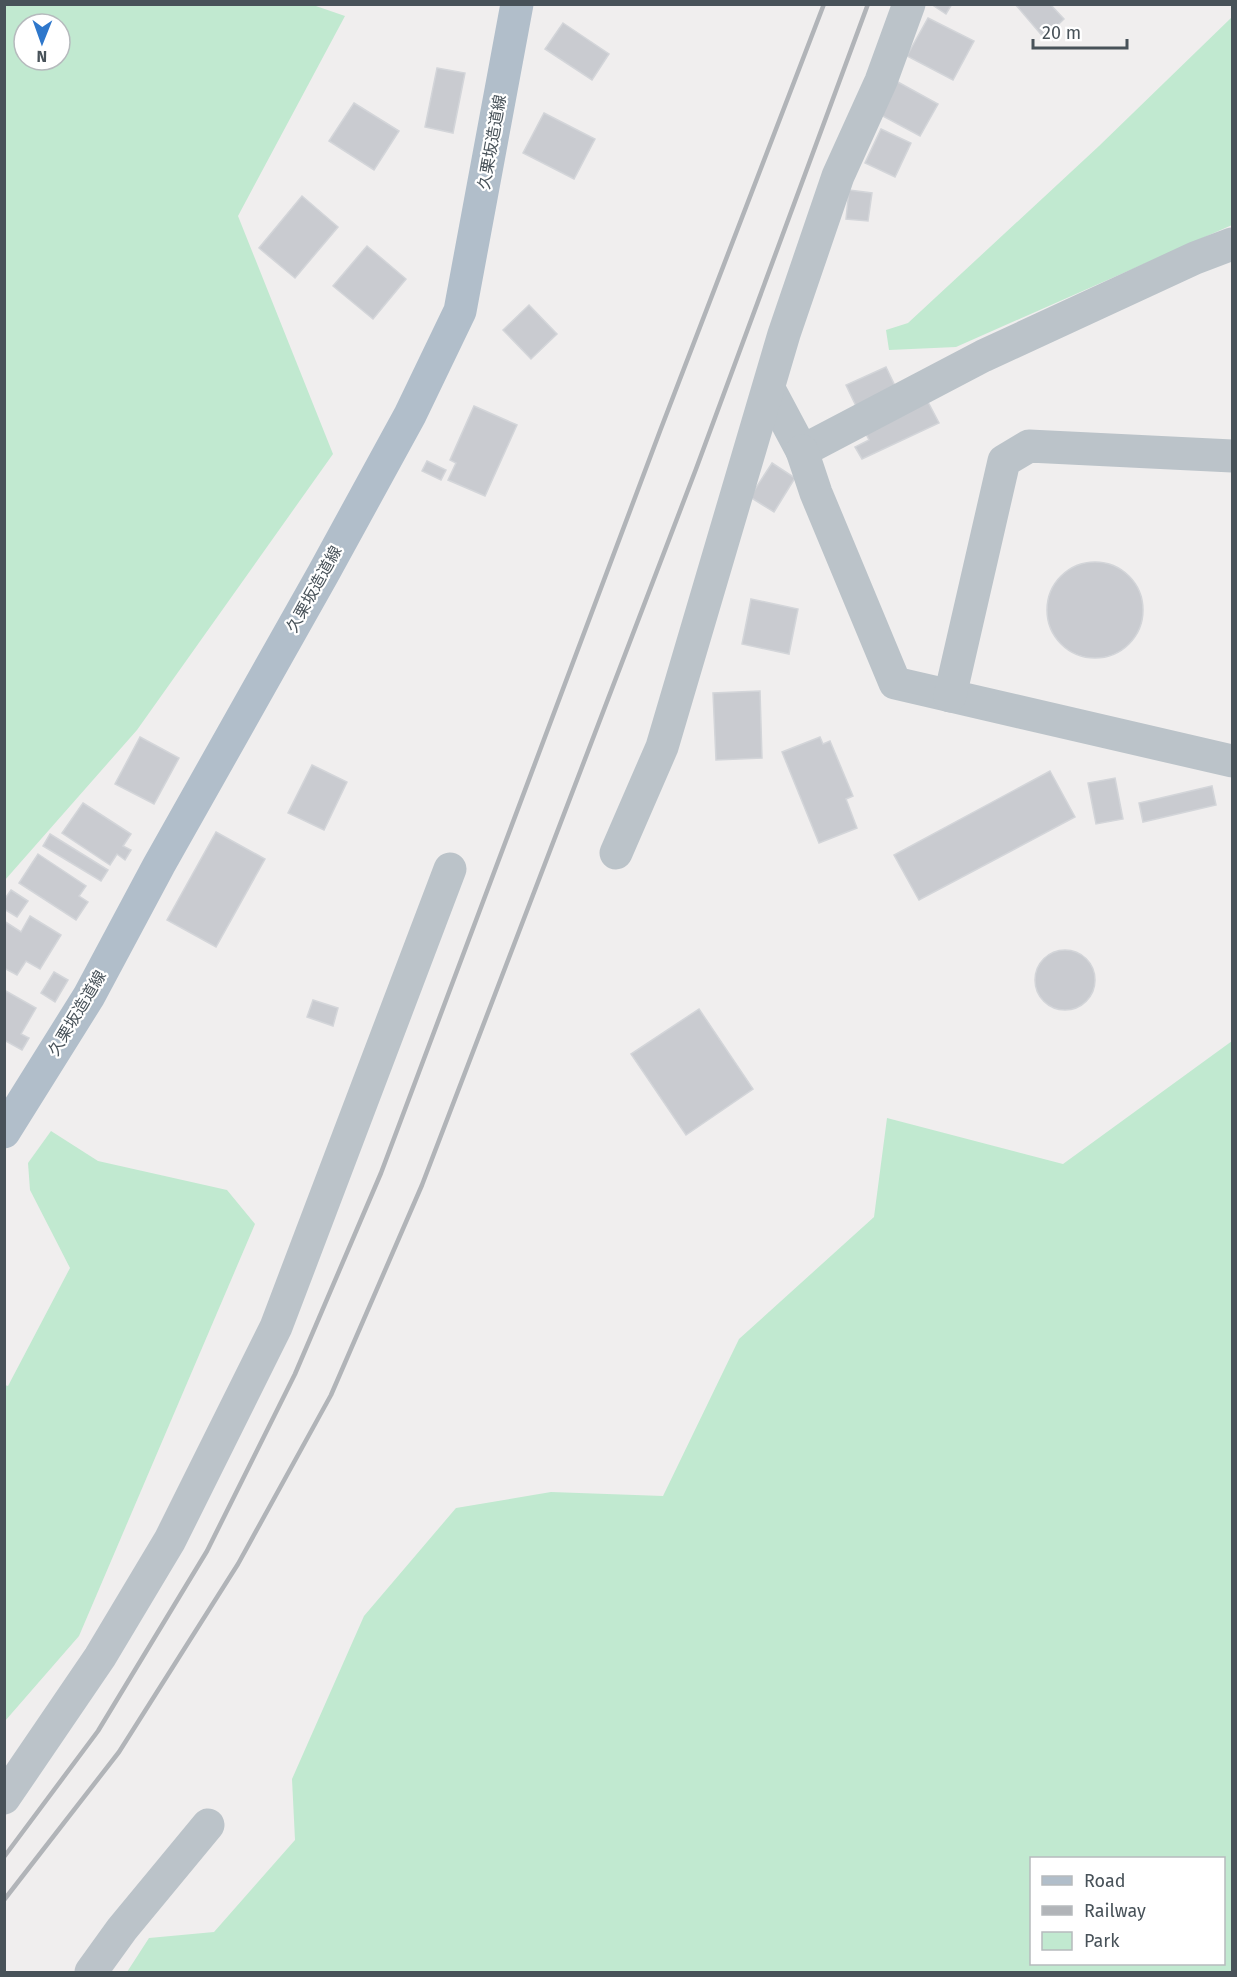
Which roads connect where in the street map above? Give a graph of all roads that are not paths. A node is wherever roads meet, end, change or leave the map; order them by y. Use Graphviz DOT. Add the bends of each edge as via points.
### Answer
graph roads {
  1 [pos="517,4"];
  2 [pos="909,4"];
  3 [pos="1233,244"];
  4 [pos="769,388"];
  5 [pos="802,451"];
  6 [pos="1233,456"];
  7 [pos="950,696"];
  8 [pos="1233,761"];
  9 [pos="616,853"];
  10 [pos="450,869"];
  11 [pos="4,1132"];
  12 [pos="4,1798"];
  13 [pos="208,1825"];
  14 [pos="91,1972"];
  1 -- 11 [label="main road, 久栗坂造道線" via="460,311 410,415 89,996"];
  2 -- 4 [label="street" via="881,81 838,176"];
  3 -- 5 [label="street" via="983,356"];
  4 -- 5 [label="street"];
  4 -- 9 [label="street" via="662,747"];
  5 -- 7 [label="street" via="895,683"];
  6 -- 7 [label="street" via="1029,446 1004,461"];
  7 -- 8 [label="street"];
  10 -- 12 [label="street" via="276,1327 170,1540 100,1657"];
  13 -- 14 [label="street"];
}
